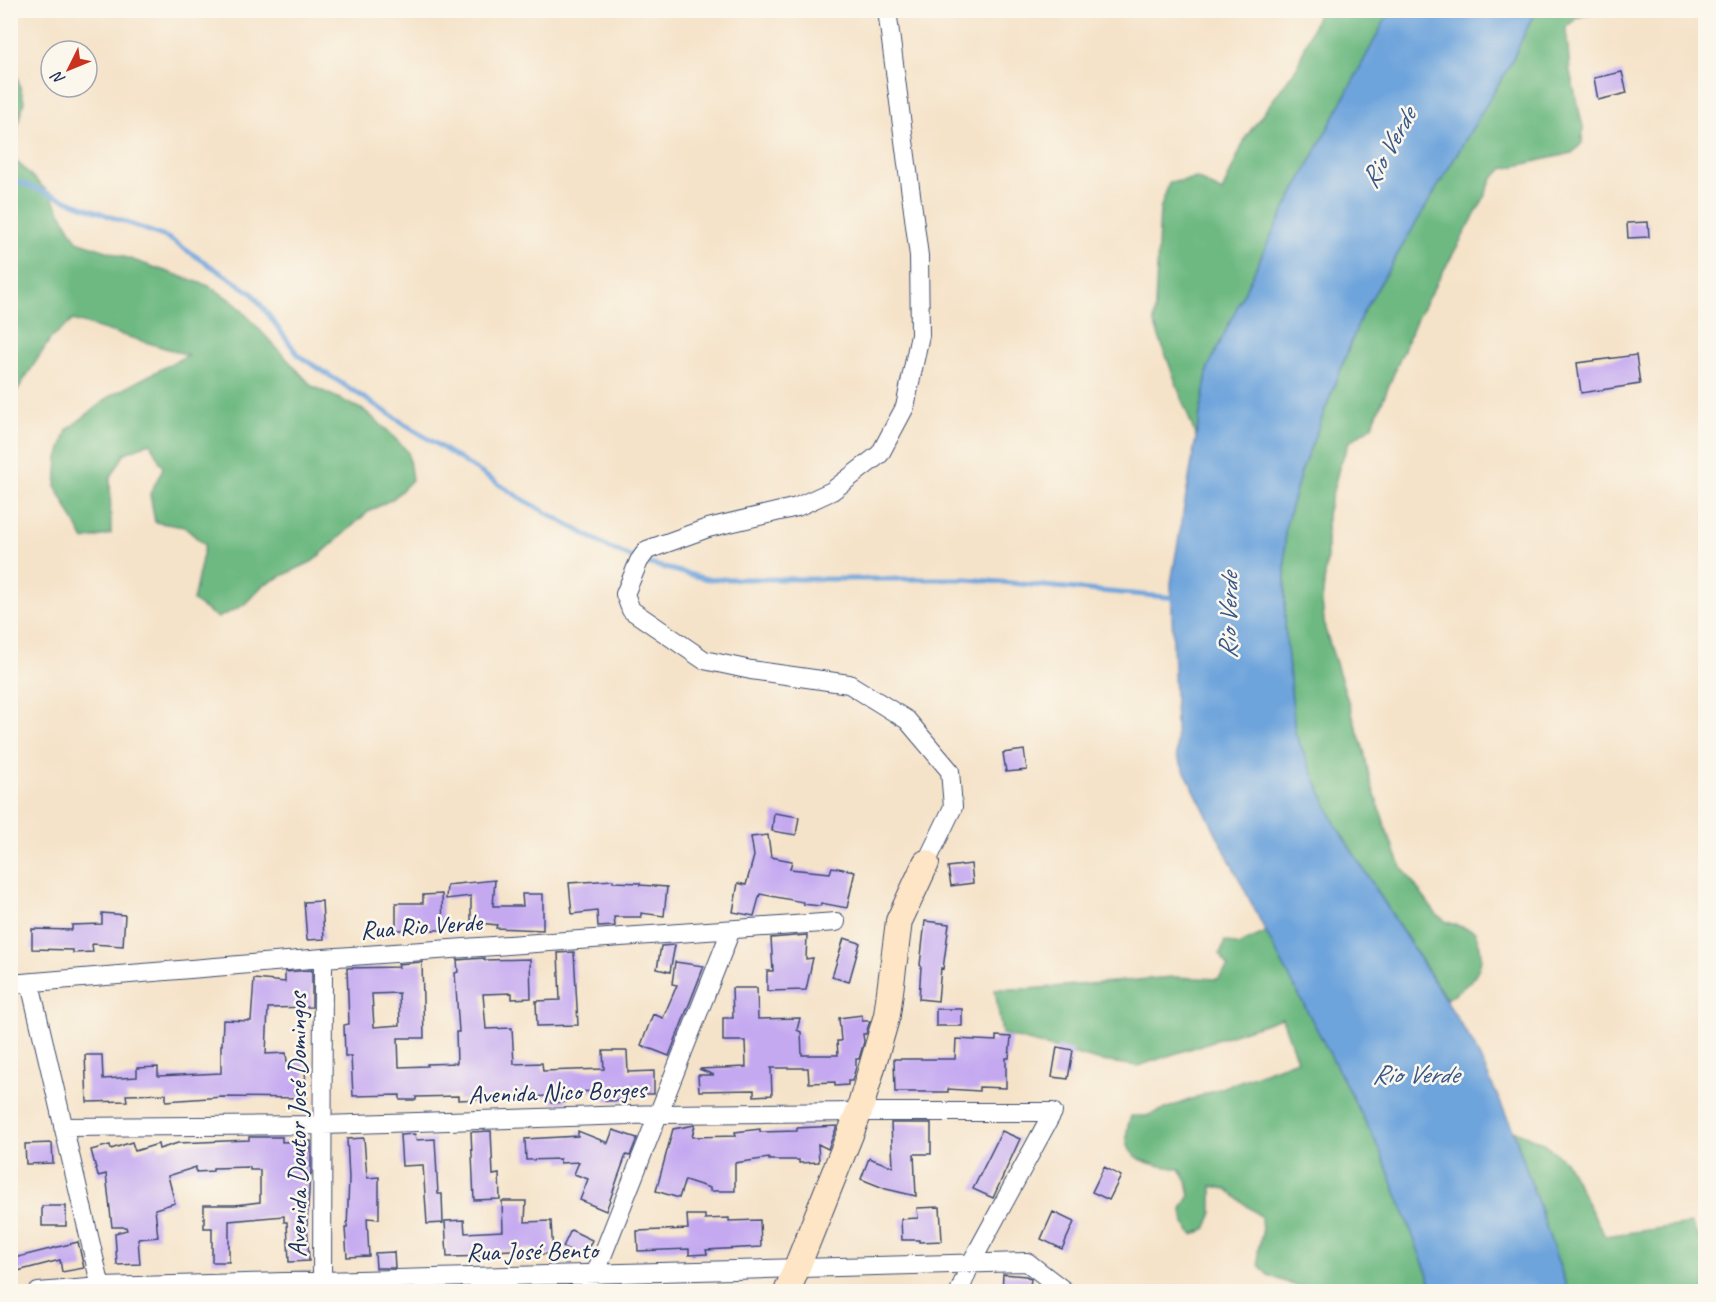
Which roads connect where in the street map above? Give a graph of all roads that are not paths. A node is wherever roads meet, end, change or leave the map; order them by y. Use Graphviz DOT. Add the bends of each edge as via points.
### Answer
graph roads {
  1 [pos="887,10"];
  2 [pos="926,863"];
  3 [pos="836,922"];
  4 [pos="731,930"];
  5 [pos="323,958"];
  6 [pos="30,983"];
  7 [pos="10,984"];
  8 [pos="859,1112"];
  9 [pos="660,1114"];
  10 [pos="324,1125"];
  11 [pos="63,1127"];
  12 [pos="971,1263"];
  13 [pos="596,1275"];
  14 [pos="792,1280"];
  15 [pos="322,1287"];
  16 [pos="101,1289"];
  17 [pos="38,1292"];
  18 [pos="588,1292"];
  19 [pos="959,1292"];
  20 [pos="1066,1292"];
  1 -- 2 [label="street" via="919,256 920,335 905,407 880,454 832,491 797,507 708,528 647,550 625,594 630,610 704,660 849,684 907,720 950,771 953,807"];
  2 -- 8 [label="street" via="899,921 887,1015"];
  3 -- 4 [label="street, Rua Rio Verde"];
  4 -- 5 [label="street, Rua Rio Verde"];
  4 -- 9 [label="street"];
  5 -- 6 [label="street, Rua Rio Verde"];
  5 -- 10 [label="street, Avenida Doutor José Domingos"];
  6 -- 7 [label="street, Rua Rio Verde"];
  6 -- 11 [label="street"];
  8 -- 9 [label="street, Avenida Nico Borges"];
  8 -- 12 [label="street, Avenida Nico Borges" via="1053,1112"];
  8 -- 14 [label="street"];
  9 -- 10 [label="street, Avenida Nico Borges"];
  9 -- 13 [label="street"];
  10 -- 11 [label="street, Avenida Nico Borges"];
  10 -- 15 [label="street, Avenida Doutor José Domingos"];
  11 -- 16 [label="street"];
  12 -- 14 [label="street, Rua José Bento"];
  12 -- 19 [label="street"];
  12 -- 20 [label="street, Rua José Bento" via="1027,1262"];
  13 -- 14 [label="street, Rua José Bento"];
  13 -- 15 [label="street, Rua José Bento"];
  13 -- 18 [label="street"];
  15 -- 16 [label="street, Rua José Bento"];
  16 -- 17 [label="street, Rua José Bento"];
}
